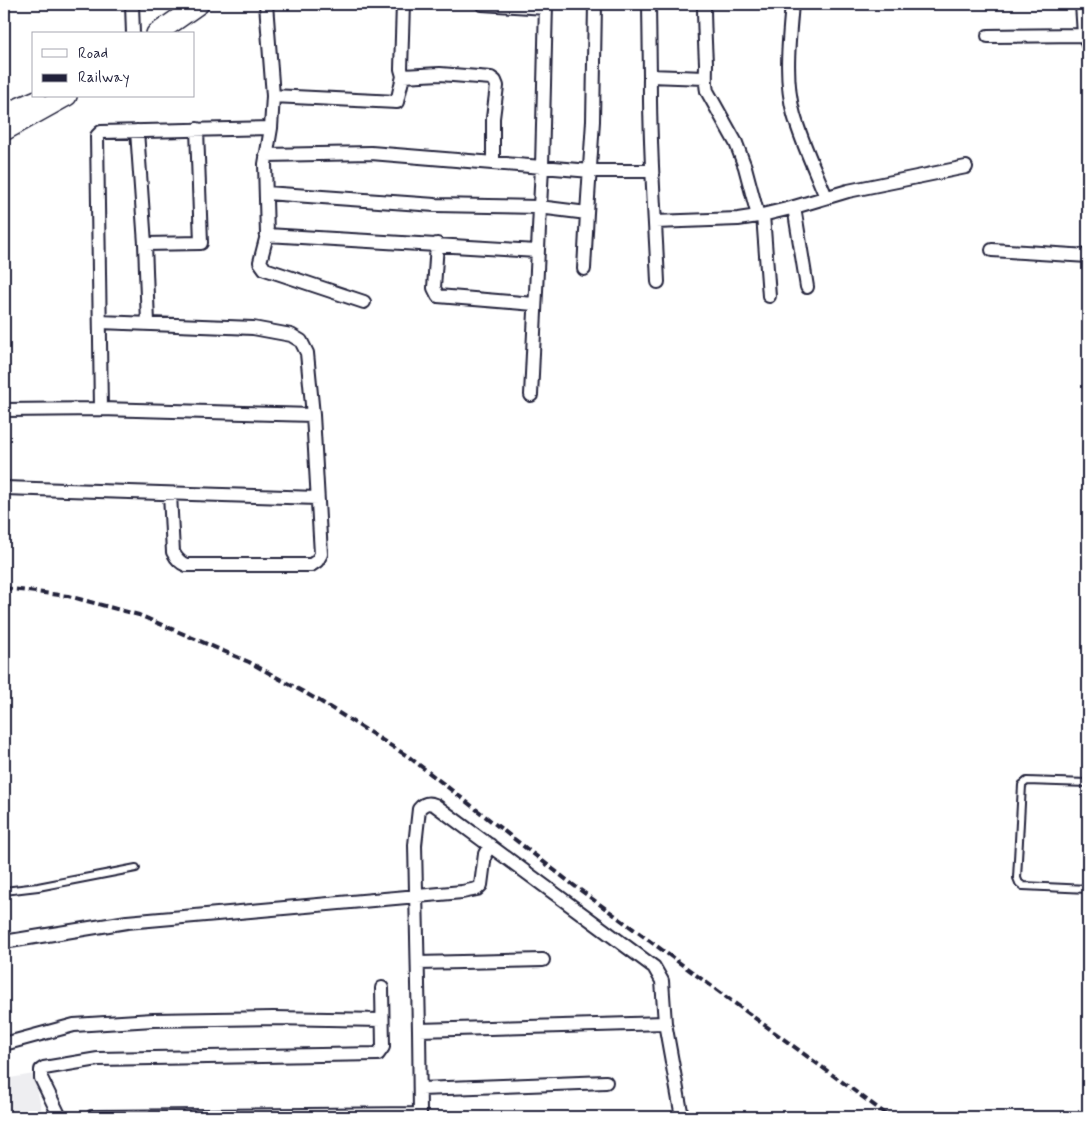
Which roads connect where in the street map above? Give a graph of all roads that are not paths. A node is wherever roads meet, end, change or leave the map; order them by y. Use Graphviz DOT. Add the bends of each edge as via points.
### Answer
graph roads {
  1 [pos="132,4"];
  2 [pos="185,4"];
  3 [pos="199,4"];
  4 [pos="210,4"];
  5 [pos="266,4"];
  6 [pos="403,4"];
  7 [pos="482,4"];
  8 [pos="595,4"];
  9 [pos="649,4"];
  10 [pos="704,4"];
  11 [pos="792,4"];
  12 [pos="1082,4"];
  13 [pos="546,6"];
  14 [pos="133,32"];
  15 [pos="146,32"];
  16 [pos="159,32"];
  17 [pos="170,32"];
  18 [pos="988,36"];
  19 [pos="1086,40"];
  20 [pos="403,76"];
  21 [pos="650,76"];
  22 [pos="705,78"];
  23 [pos="273,96"];
  24 [pos="40,98"];
  25 [pos="48,98"];
  26 [pos="62,98"];
  27 [pos="5,122"];
  28 [pos="271,128"];
  29 [pos="196,129"];
  30 [pos="137,131"];
  31 [pos="266,155"];
  32 [pos="494,162"];
  33 [pos="542,166"];
  34 [pos="966,167"];
  35 [pos="590,171"];
  36 [pos="651,171"];
  37 [pos="266,193"];
  38 [pos="826,197"];
  39 [pos="539,207"];
  40 [pos="794,208"];
  41 [pos="587,213"];
  42 [pos="761,215"];
  43 [pos="655,222"];
  44 [pos="267,235"];
  45 [pos="145,244"];
  46 [pos="437,244"];
  47 [pos="992,250"];
  48 [pos="537,251"];
  49 [pos="1088,256"];
  50 [pos="584,269"];
  51 [pos="658,282"];
  52 [pos="807,287"];
  53 [pos="769,296"];
  54 [pos="364,302"];
  55 [pos="534,304"];
  56 [pos="100,322"];
  57 [pos="148,323"];
  58 [pos="531,395"];
  59 [pos="101,409"];
  60 [pos="4,410"];
  61 [pos="314,415"];
  62 [pos="4,488"];
  63 [pos="170,494"];
  64 [pos="317,498"];
  65 [pos="1088,783"];
  66 [pos="490,845"];
  67 [pos="136,868"];
  68 [pos="1088,889"];
  69 [pos="4,891"];
  70 [pos="418,894"];
  71 [pos="4,942"];
  72 [pos="543,960"];
  73 [pos="418,963"];
  74 [pos="382,988"];
  75 [pos="382,1020"];
  76 [pos="666,1023"];
  77 [pos="420,1030"];
  78 [pos="4,1044"];
  79 [pos="606,1082"];
  80 [pos="420,1088"];
  81 [pos="420,1116"];
  82 [pos="60,1117"];
  83 [pos="92,1117"];
  84 [pos="682,1117"];
  1 -- 14 [label="street"];
  2 -- 15 [label="street"];
  3 -- 16 [label="street"];
  4 -- 17 [label="street"];
  5 -- 23 [label="street"];
  6 -- 20 [label="street"];
  7 -- 13 [label="street"];
  8 -- 35 [label="street"];
  9 -- 21 [label="street"];
  10 -- 22 [label="street"];
  11 -- 38 [label="street" via="788,63 791,99 798,128"];
  12 -- 19 [label="street"];
  13 -- 33 [label="street"];
  18 -- 19 [label="street"];
  20 -- 23 [label="street" via="397,102"];
  20 -- 32 [label="street" via="460,75 495,80"];
  21 -- 22 [label="street"];
  21 -- 36 [label="street"];
  22 -- 42 [label="street" via="707,91 736,143"];
  23 -- 28 [label="street"];
  24 -- 27 [label="street" via="16,110"];
  25 -- 27 [label="street"];
  26 -- 27 [label="street"];
  28 -- 29 [label="street"];
  28 -- 31 [label="street"];
  29 -- 30 [label="street"];
  29 -- 45 [label="street" via="201,243"];
  30 -- 45 [label="street"];
  30 -- 56 [label="street" via="101,132 97,136"];
  31 -- 32 [label="street" via="371,153"];
  31 -- 37 [label="street"];
  32 -- 33 [label="street"];
  33 -- 35 [label="street"];
  33 -- 39 [label="street"];
  34 -- 38 [label="street"];
  35 -- 36 [label="street"];
  35 -- 41 [label="street"];
  36 -- 43 [label="street"];
  37 -- 39 [label="street" via="435,205"];
  37 -- 44 [label="street"];
  38 -- 40 [label="street"];
  39 -- 41 [label="street"];
  39 -- 48 [label="street"];
  40 -- 42 [label="street"];
  40 -- 52 [label="street"];
  41 -- 50 [label="street"];
  42 -- 43 [label="street"];
  42 -- 53 [label="street"];
  43 -- 51 [label="street"];
  44 -- 46 [label="street"];
  44 -- 54 [label="street" via="260,262 265,269"];
  45 -- 57 [label="street"];
  46 -- 48 [label="street"];
  46 -- 55 [label="street" via="434,288 438,296"];
  47 -- 49 [label="street"];
  48 -- 55 [label="street"];
  55 -- 58 [label="street"];
  56 -- 57 [label="street"];
  56 -- 59 [label="street"];
  57 -- 61 [label="street" via="253,328 291,334 301,341 307,353"];
  59 -- 60 [label="street"];
  59 -- 61 [label="street"];
  61 -- 64 [label="street"];
  62 -- 63 [label="street"];
  63 -- 64 [label="street"];
  63 -- 64 [label="street" via="174,552 186,565 311,565 321,554"];
  65 -- 68 [label="lane" via="1027,781 1022,785 1017,878 1023,886"];
  66 -- 70 [label="street" via="485,854 482,885 477,889"];
  66 -- 70 [label="street" via="434,805 423,804 419,809 416,845"];
  66 -- 76 [label="street" via="654,967 662,981"];
  67 -- 69 [label="lane"];
  70 -- 71 [label="street" via="127,922"];
  70 -- 73 [label="street"];
  72 -- 73 [label="street"];
  73 -- 77 [label="street"];
  74 -- 75 [label="street"];
  75 -- 78 [label="street" via="273,1018 83,1024"];
  75 -- 82 [label="street" via="383,1048 378,1054 98,1059 44,1068 41,1078"];
  76 -- 77 [label="street"];
  76 -- 84 [label="street"];
  77 -- 80 [label="street"];
  79 -- 80 [label="street"];
  80 -- 81 [label="street"];
  81 -- 83 [label="street"];
}
